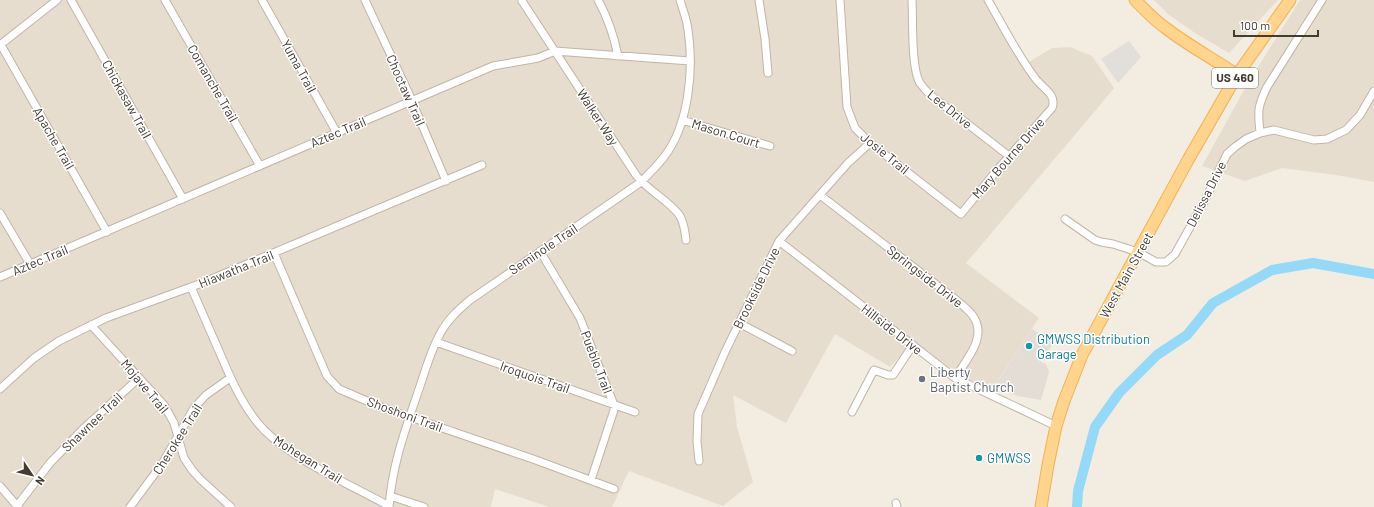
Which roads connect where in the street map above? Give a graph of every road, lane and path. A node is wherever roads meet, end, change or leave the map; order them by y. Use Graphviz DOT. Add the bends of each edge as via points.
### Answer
graph roads {
  1 [pos="57,0"];
  2 [pos="71,0"];
  3 [pos="165,0"];
  4 [pos="262,0"];
  5 [pos="365,0"];
  6 [pos="598,0"];
  7 [pos="680,0"];
  8 [pos="759,0"];
  9 [pos="840,0"];
  10 [pos="912,0"];
  11 [pos="988,0"];
  12 [pos="1135,0"];
  13 [pos="1290,0"];
  14 [pos="1322,0"];
  15 [pos="522,1"];
  16 [pos="0,45"];
  17 [pos="555,51"];
  18 [pos="618,56"];
  19 [pos="690,61"];
  20 [pos="768,73"];
  21 [pos="1237,75"];
  22 [pos="1374,91"];
  23 [pos="412,101"];
  24 [pos="682,120"];
  25 [pos="337,133"];
  26 [pos="1260,133"];
  27 [pos="870,143"];
  28 [pos="770,146"];
  29 [pos="1009,156"];
  30 [pos="482,165"];
  31 [pos="260,166"];
  32 [pos="446,181"];
  33 [pos="641,182"];
  34 [pos="820,194"];
  35 [pos="183,199"];
  36 [pos="0,213"];
  37 [pos="961,214"];
  38 [pos="1065,219"];
  39 [pos="107,232"];
  40 [pos="686,240"];
  41 [pos="779,241"];
  42 [pos="540,252"];
  43 [pos="1138,252"];
  44 [pos="274,253"];
  45 [pos="30,264"];
  46 [pos="0,277"];
  47 [pos="191,287"];
  48 [pos="739,323"];
  49 [pos="92,325"];
  50 [pos="436,342"];
  51 [pos="912,345"];
  52 [pos="792,351"];
  53 [pos="139,378"];
  54 [pos="230,378"];
  55 [pos="955,378"];
  56 [pos="0,389"];
  57 [pos="614,405"];
  58 [pos="635,412"];
  59 [pos="852,412"];
  60 [pos="410,417"];
  61 [pos="1056,426"];
  62 [pos="178,436"];
  63 [pos="699,461"];
  64 [pos="591,480"];
  65 [pos="0,486"];
  66 [pos="614,488"];
  67 [pos="390,496"];
  68 [pos="389,506"];
  69 [pos="17,507"];
  70 [pos="130,507"];
  71 [pos="231,507"];
  72 [pos="424,507"];
  73 [pos="1041,507"];
  1 -- 16 [label="street"];
  2 -- 35 [label="street, Chickasaw Trail"];
  3 -- 31 [label="street, Comanche Trail"];
  4 -- 25 [label="street, Yuma Trail"];
  5 -- 23 [label="street, Choctaw Trail"];
  6 -- 18 [label="street" via="607,16"];
  7 -- 19 [label="street, Seminole Trail" via="688,28"];
  8 -- 20 [label="street"];
  9 -- 27 [label="street, Josie Trail" via="847,107 855,128"];
  10 -- 29 [label="street, Lee Drive" via="915,66 919,82 927,92"];
  11 -- 29 [label="street, Mary Bourne Drive" via="1025,65 1052,97 1054,103"];
  12 -- 21 [label="main road" via="1166,29"];
  13 -- 21 [label="main road, US 460"];
  14 -- 26 [label="street" via="1267,87 1258,110"];
  15 -- 17 [label="street, Walker Way"];
  16 -- 39 [label="street, Apache Trail"];
  17 -- 18 [label="street, Aztec Trail"];
  17 -- 23 [label="street, Aztec Trail" via="538,58 493,66"];
  17 -- 33 [label="street, Walker Way"];
  18 -- 19 [label="street, Aztec Trail"];
  19 -- 24 [label="street, Seminole Trail"];
  21 -- 43 [label="main road, West Main Street / US 460"];
  22 -- 26 [label="street, Delissa Drive" via="1360,115 1346,130 1327,139 1314,140 1274,130"];
  23 -- 25 [label="street, Aztec Trail"];
  23 -- 32 [label="street, Choctaw Trail"];
  24 -- 28 [label="street, Mason Court"];
  24 -- 33 [label="street, Seminole Trail" via="664,156"];
  25 -- 31 [label="street, Aztec Trail"];
  26 -- 43 [label="street, Delissa Drive" via="1246,139 1227,154 1175,254 1166,262 1156,262"];
  27 -- 34 [label="street, Brookside Drive"];
  27 -- 37 [label="street, Josie Trail"];
  29 -- 37 [label="street, Mary Bourne Drive"];
  30 -- 32 [label="street, Hiawatha Trail"];
  31 -- 35 [label="street, Aztec Trail"];
  32 -- 44 [label="street, Hiawatha Trail"];
  33 -- 40 [label="street, Walker Way" via="677,213 684,224"];
  33 -- 42 [label="street, Seminole Trail"];
  34 -- 41 [label="street, Brookside Drive"];
  34 -- 55 [label="street, Springside Drive" via="973,315 979,327 979,336"];
  35 -- 39 [label="street, Aztec Trail"];
  36 -- 45 [label="street"];
  38 -- 43 [label="street" via="1095,240"];
  39 -- 45 [label="street, Aztec Trail"];
  41 -- 48 [label="street, Brookside Drive"];
  41 -- 51 [label="street, Hillside Drive"];
  42 -- 50 [label="street, Seminole Trail" via="460,308"];
  42 -- 57 [label="street, Pueblo Trail" via="580,318"];
  43 -- 61 [label="main road, West Main Street / US 460" via="1082,355"];
  44 -- 47 [label="street, Hiawatha Trail"];
  44 -- 60 [label="street, Shoshoni Trail" via="327,376 339,389"];
  45 -- 46 [label="street, Aztec Trail"];
  47 -- 49 [label="street, Hiawatha Trail"];
  47 -- 54 [label="street, Mohegan Trail"];
  48 -- 52 [label="street"];
  48 -- 63 [label="street, Brookside Drive" via="698,414"];
  49 -- 53 [label="street, Mojave Trail"];
  49 -- 56 [label="street, Hiawatha Trail" via="59,341 34,358"];
  50 -- 57 [label="street, Iroquois Trail"];
  50 -- 60 [label="street, Seminole Trail"];
  51 -- 55 [label="street, Hillside Drive"];
  51 -- 59 [label="street" via="893,375 888,376 874,370"];
  53 -- 62 [label="street, Mojave Trail" via="164,404"];
  53 -- 69 [label="street, Shawnee Trail" via="50,463"];
  54 -- 62 [label="street, Cherokee Trail" via="199,402"];
  54 -- 68 [label="street, Mohegan Trail" via="251,414 264,430 312,464"];
  55 -- 61 [label="street, Hillside Drive"];
  57 -- 58 [label="street, Iroquois Trail"];
  57 -- 64 [label="street, Pueblo Trail"];
  60 -- 64 [label="street, Shoshoni Trail"];
  60 -- 67 [label="street, Seminole Trail" via="396,461"];
  61 -- 73 [label="main road, West Main Street / US 460"];
  62 -- 70 [label="street, Cherokee Trail" via="162,464"];
  62 -- 71 [label="street, Mojave Trail" via="184,458 192,470"];
  64 -- 66 [label="street, Shoshoni Trail"];
  65 -- 69 [label="street"];
  67 -- 68 [label="street, Seminole Trail"];
  67 -- 72 [label="street"];
}
